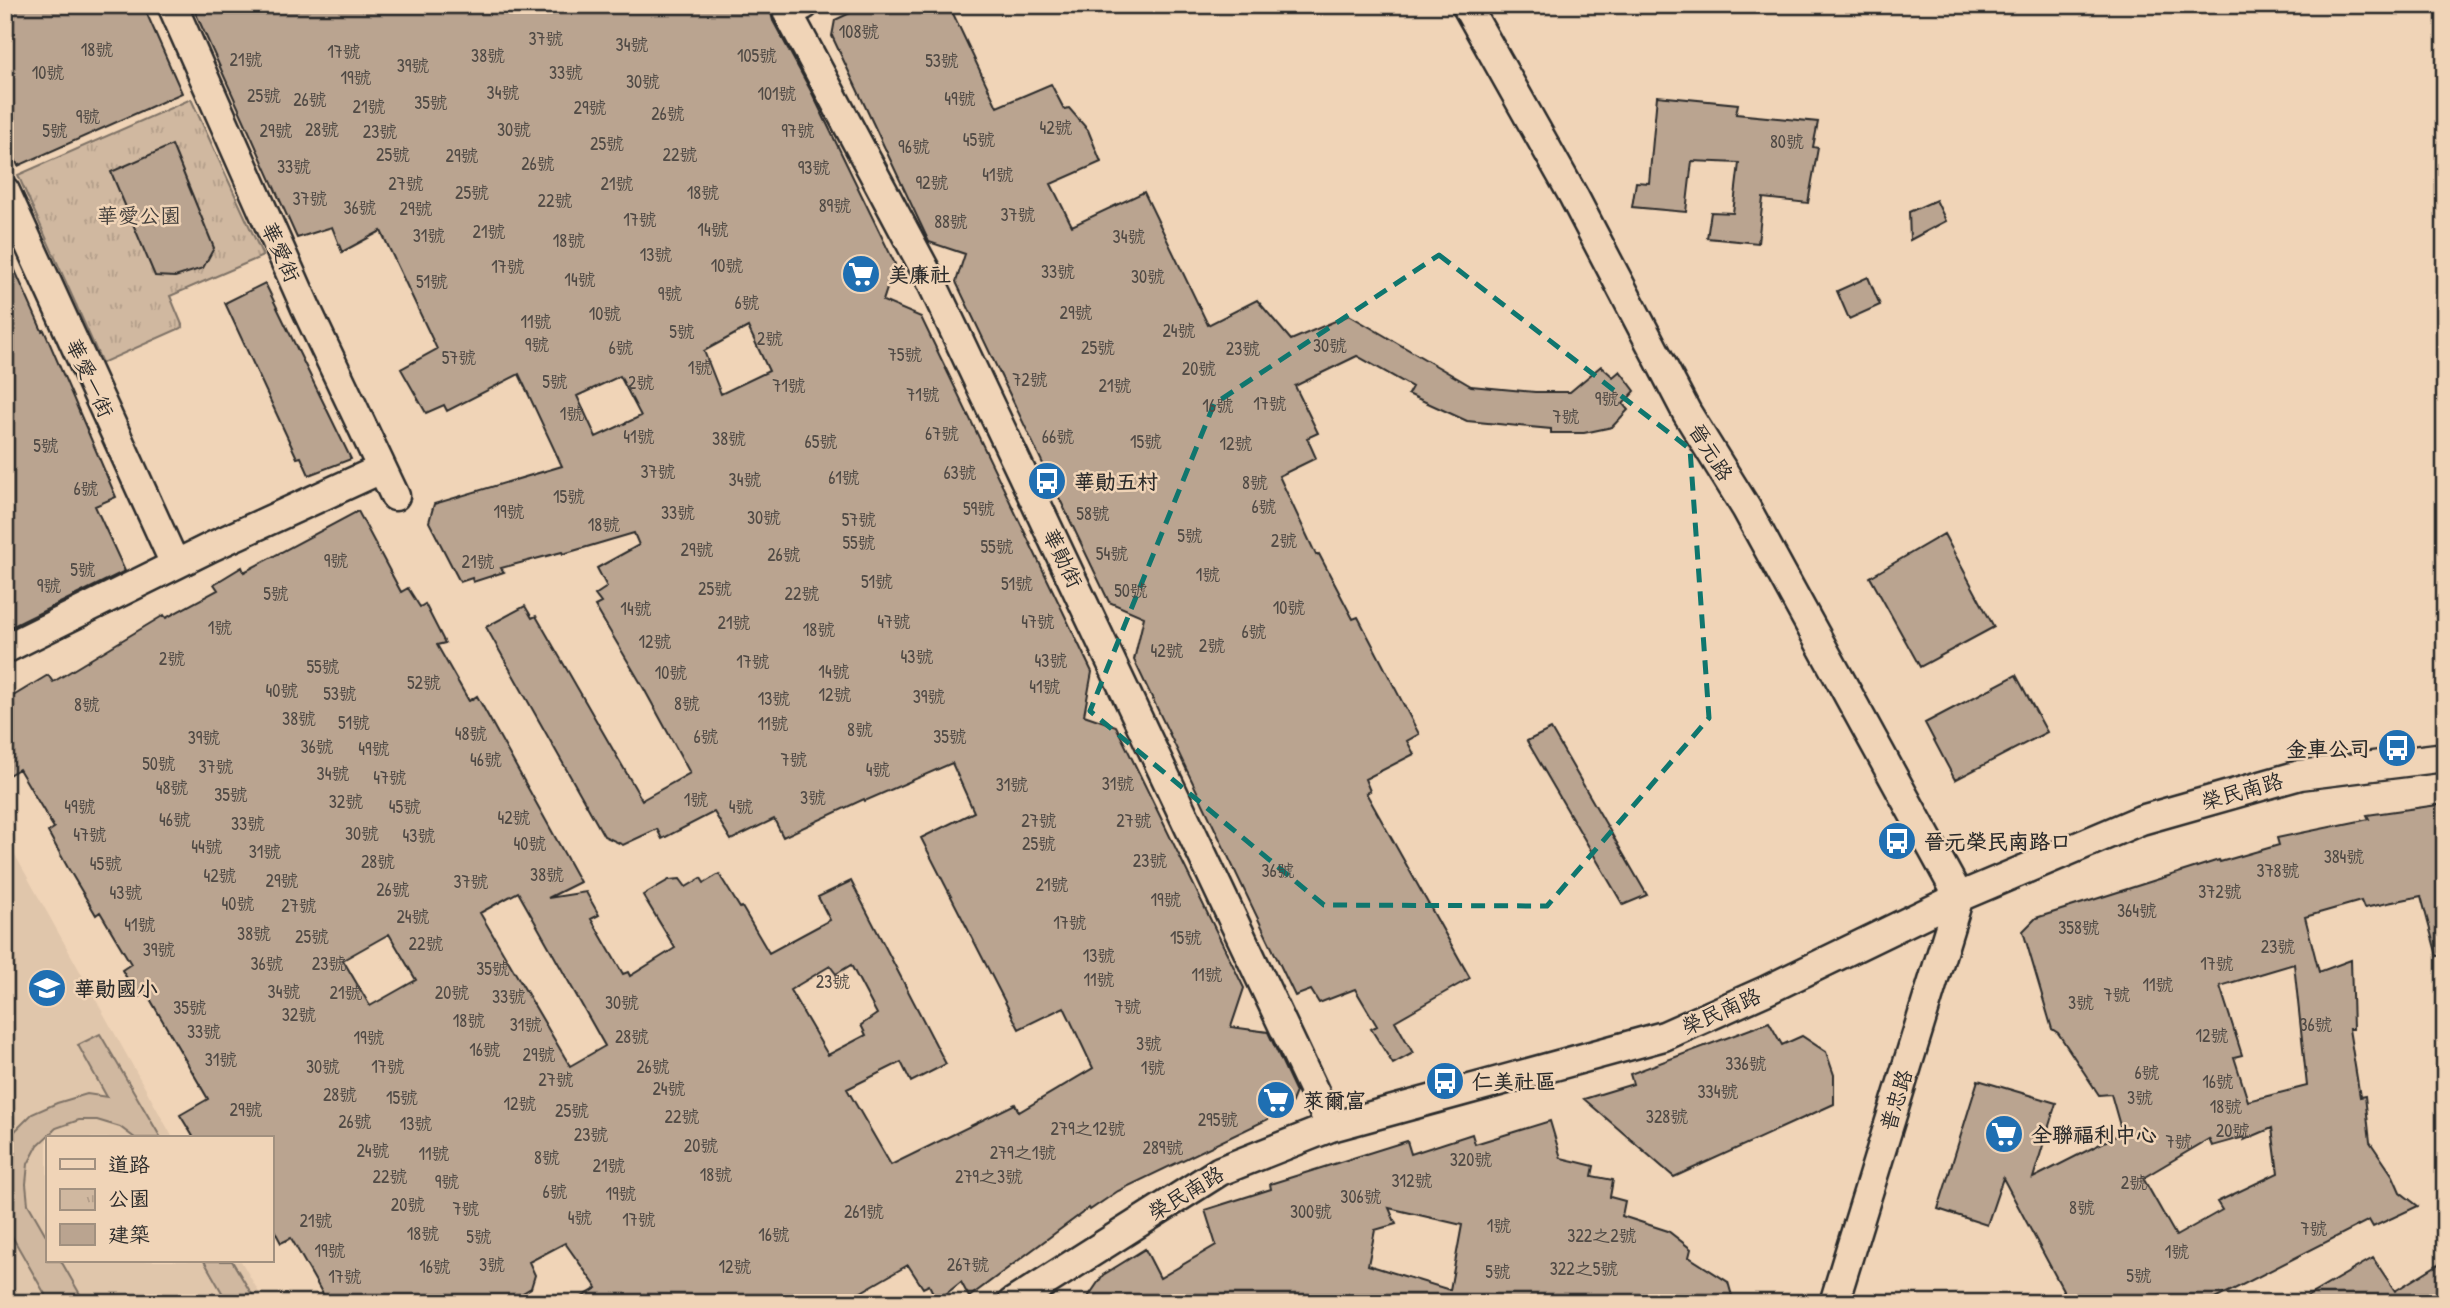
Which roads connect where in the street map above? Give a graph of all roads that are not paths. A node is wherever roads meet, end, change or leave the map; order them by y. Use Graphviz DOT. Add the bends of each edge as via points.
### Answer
graph roads {
  1 [pos="172,5"];
  2 [pos="804,5"];
  3 [pos="1466,5"];
  4 [pos="5,191"];
  5 [pos="381,469"];
  6 [pos="395,496"];
  7 [pos="175,565"];
  8 [pos="5,649"];
  9 [pos="2445,757"];
  10 [pos="1959,897"];
  11 [pos="1331,1127"];
  12 [pos="1012,1303"];
  13 [pos="1834,1303"];
  1 -- 5 [label="street, 華愛街"];
  2 -- 11 [label="street, 華勛街" via="788,13 930,279"];
  3 -- 10 [label="street, 晉元路" via="1574,197 1687,413 1746,508"];
  4 -- 7 [label="street, 華愛一街"];
  5 -- 6 [label="street, 華愛街"];
  5 -- 7 [label="street"];
  7 -- 8 [label="street"];
  9 -- 10 [label="street, 榮民南路" via="2300,775 2141,820"];
  10 -- 11 [label="street, 榮民南路" via="1664,1036"];
  10 -- 13 [label="street, 普忠路"];
  11 -- 12 [label="street, 榮民南路" via="1220,1171"];
}
